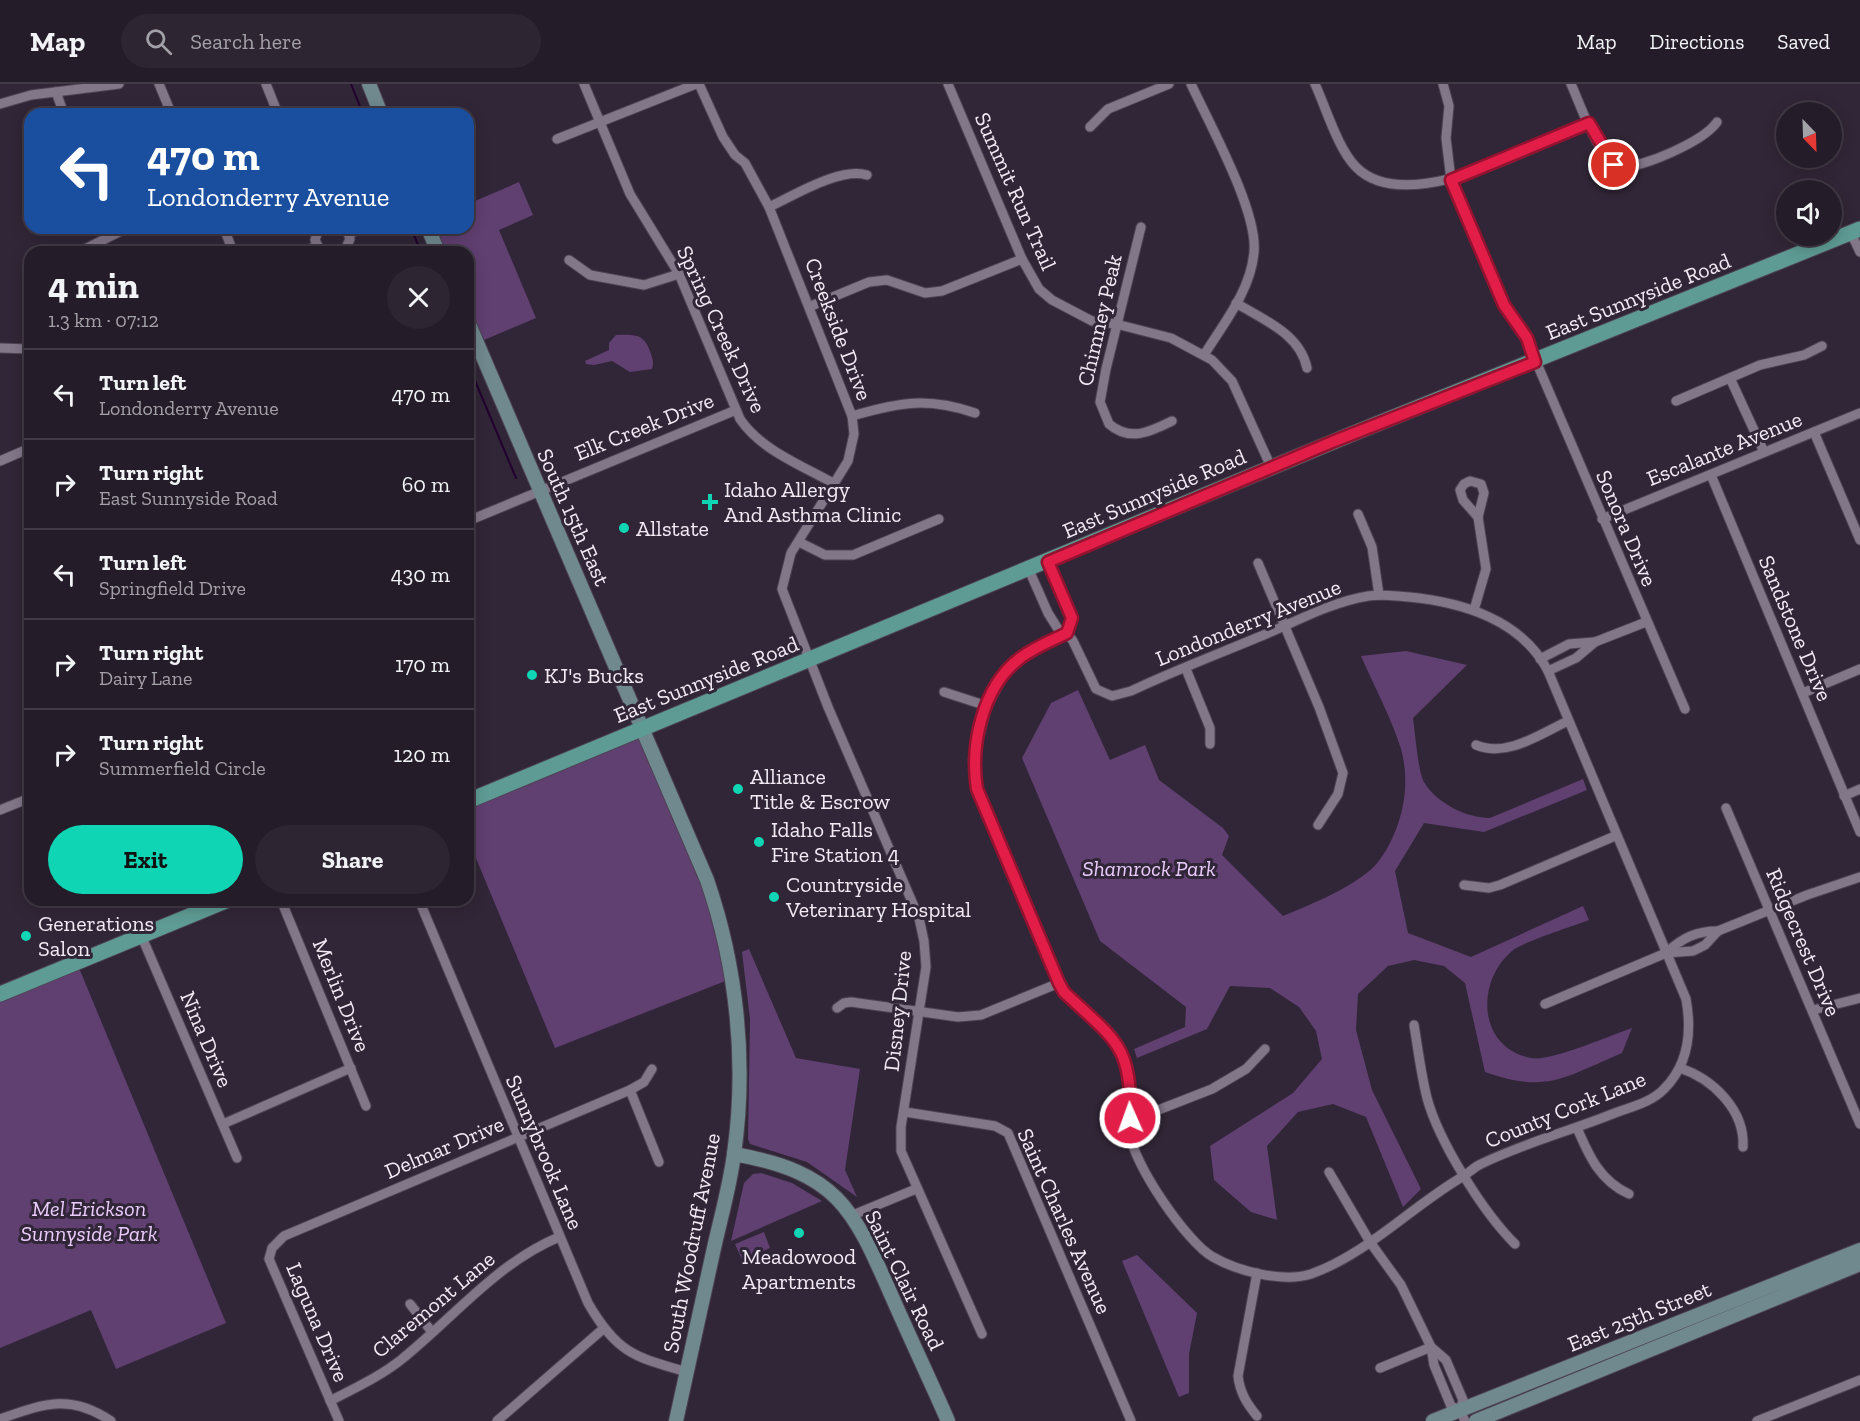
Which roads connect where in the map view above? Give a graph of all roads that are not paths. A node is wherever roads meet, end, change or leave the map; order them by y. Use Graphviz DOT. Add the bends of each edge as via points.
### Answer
graph roads {
  1 [pos="118,84"];
  2 [pos="159,84"];
  3 [pos="266,84"];
  4 [pos="369,84"];
  5 [pos="584,84"];
  6 [pos="697,84"];
  7 [pos="948,84"];
  8 [pos="1169,84"];
  9 [pos="1191,84"];
  10 [pos="1315,84"];
  11 [pos="1443,84"];
  12 [pos="1571,84"];
  13 [pos="56,92"];
  14 [pos="0,104"];
  15 [pos="62,108"];
  16 [pos="169,108"];
  17 [pos="276,108"];
  18 [pos="379,108"];
  19 [pos="600,122"];
  20 [pos="1717,122"];
  21 [pos="1589,123"];
  22 [pos="1090,127"];
  23 [pos="557,139"];
  24 [pos="867,175"];
  25 [pos="1451,180"];
  26 [pos="769,207"];
  27 [pos="1141,227"];
  28 [pos="1856,231"];
  29 [pos="115,234"];
  30 [pos="91,246"];
  31 [pos="1860,252"];
  32 [pos="1023,259"];
  33 [pos="570,260"];
  34 [pos="679,274"];
  35 [pos="1236,303"];
  36 [pos="811,306"];
  37 [pos="1116,324"];
  38 [pos="474,336"];
  39 [pos="1822,346"];
  40 [pos="0,348"];
  41 [pos="24,349"];
  42 [pos="1204,355"];
  43 [pos="1535,362"];
  44 [pos="1307,368"];
  45 [pos="1730,378"];
  46 [pos="1676,401"];
  47 [pos="736,410"];
  48 [pos="975,413"];
  49 [pos="1860,413"];
  50 [pos="852,416"];
  51 [pos="1172,422"];
  52 [pos="1814,432"];
  53 [pos="24,451"];
  54 [pos="1764,452"];
  55 [pos="0,461"];
  56 [pos="1271,467"];
  57 [pos="1711,475"];
  58 [pos="833,483"];
  59 [pos="539,491"];
  60 [pos="1358,514"];
  61 [pos="1478,517"];
  62 [pos="474,518"];
  63 [pos="939,519"];
  64 [pos="1602,519"];
  65 [pos="1860,540"];
  66 [pos="799,542"];
  67 [pos="1048,562"];
  68 [pos="1258,563"];
  69 [pos="1029,570"];
  70 [pos="1379,595"];
  71 [pos="1474,610"];
  72 [pos="1646,622"];
  73 [pos="1284,627"];
  74 [pos="1067,633"];
  75 [pos="1595,642"];
  76 [pos="1540,659"];
  77 [pos="810,661"];
  78 [pos="1186,669"];
  79 [pos="1860,669"];
  80 [pos="1548,671"];
  81 [pos="944,692"];
  82 [pos="1803,693"];
  83 [pos="987,706"];
  84 [pos="1684,709"];
  85 [pos="1568,722"];
  86 [pos="643,730"];
  87 [pos="1210,744"];
  88 [pos="1476,745"];
  89 [pos="1860,789"];
  90 [pos="1844,796"];
  91 [pos="474,799"];
  92 [pos="24,800"];
  93 [pos="1726,808"];
  94 [pos="0,810"];
  95 [pos="1318,825"];
  96 [pos="1860,832"];
  97 [pos="1615,836"];
  98 [pos="1860,877"];
  99 [pos="1464,885"];
  100 [pos="213,906"];
  101 [pos="284,906"];
  102 [pos="421,906"];
  103 [pos="1770,910"];
  104 [pos="1718,931"];
  105 [pos="141,935"];
  106 [pos="1666,953"];
  107 [pos="1059,983"];
  108 [pos="0,994"];
  109 [pos="1860,998"];
  110 [pos="1545,1005"];
  111 [pos="837,1008"];
  112 [pos="921,1011"];
  113 [pos="1813,1011"];
  114 [pos="1414,1025"];
  115 [pos="1265,1049"];
  116 [pos="351,1068"];
  117 [pos="1680,1068"];
  118 [pos="652,1069"];
  119 [pos="630,1090"];
  120 [pos="366,1106"];
  121 [pos="905,1112"];
  122 [pos="1130,1121"];
  123 [pos="223,1124"];
  124 [pos="1860,1124"];
  125 [pos="1577,1128"];
  126 [pos="518,1137"];
  127 [pos="1743,1147"];
  128 [pos="734,1154"];
  129 [pos="237,1158"];
  130 [pos="659,1162"];
  131 [pos="1329,1172"];
  132 [pos="1465,1176"];
  133 [pos="916,1189"];
  134 [pos="1629,1194"];
  135 [pos="853,1215"];
  136 [pos="559,1237"];
  137 [pos="278,1240"];
  138 [pos="1370,1242"];
  139 [pos="1515,1244"];
  140 [pos="1860,1250"];
  141 [pos="1860,1264"];
  142 [pos="1257,1273"];
  143 [pos="410,1304"];
  144 [pos="603,1329"];
  145 [pos="432,1332"];
  146 [pos="982,1334"];
  147 [pos="1431,1347"];
  148 [pos="1380,1368"];
  149 [pos="687,1372"];
  150 [pos="1860,1380"];
  151 [pos="330,1401"];
  152 [pos="1462,1415"];
  153 [pos="1257,1416"];
  154 [pos="0,1419"];
  155 [pos="111,1421"];
  156 [pos="339,1421"];
  157 [pos="497,1421"];
  158 [pos="676,1421"];
  159 [pos="948,1421"];
  160 [pos="1131,1421"];
  161 [pos="1433,1421"];
  162 [pos="1476,1421"];
  163 [pos="1757,1421"];
  1 -- 13 [label="street"];
  2 -- 16 [label="street"];
  3 -- 17 [label="street"];
  4 -- 18 [label="street"];
  5 -- 19 [label="street, Spring Creek Drive"];
  6 -- 19 [label="street, Creekside Drive"];
  6 -- 26 [label="street, Creekside Drive" via="723,137 749,169"];
  7 -- 32 [label="street, Summit Run Trail"];
  8 -- 22 [label="street" via="1108,109"];
  9 -- 35 [label="street" via="1243,200 1255,241 1252,262"];
  10 -- 25 [label="street" via="1346,153 1362,173 1390,184"];
  11 -- 25 [label="street, Sonora Drive" via="1449,106 1446,138"];
  12 -- 21 [label="street"];
  13 -- 14 [label="street"];
  13 -- 15 [label="street"];
  19 -- 23 [label="street"];
  19 -- 34 [label="street, Spring Creek Drive" via="630,194"];
  20 -- 21 [label="street" via="1711,131 1632,167 1614,165"];
  21 -- 25 [label="street"];
  24 -- 26 [label="street" via="855,171"];
  25 -- 43 [label="street, Sonora Drive" via="1504,305 1527,338"];
  26 -- 36 [label="street, Creekside Drive"];
  27 -- 37 [label="street, Chimney Peak"];
  28 -- 31 [label="street"];
  28 -- 43 [label="main road, East Sunnyside Road"];
  29 -- 30 [label="street"];
  32 -- 36 [label="street" via="942,291 925,292 887,280 869,282"];
  32 -- 37 [label="street, Summit Run Trail" via="1039,289 1052,300 1092,321"];
  33 -- 34 [label="street" via="590,275 644,285"];
  34 -- 47 [label="street, Spring Creek Drive"];
  35 -- 42 [label="street"];
  35 -- 44 [label="street" via="1288,336 1304,354"];
  36 -- 50 [label="street, Creekside Drive"];
  37 -- 42 [label="street, Summit Run Trail" via="1171,338"];
  37 -- 51 [label="street, Chimney Peak" via="1100,402 1103,413 1114,428 1139,435"];
  38 -- 59 [label="street, South 15th East"];
  39 -- 45 [label="street"];
  40 -- 41 [label="street"];
  42 -- 56 [label="street, Summit Run Trail" via="1232,381"];
  43 -- 56 [label="main road, East Sunnyside Road"];
  43 -- 64 [label="street, Sonora Drive"];
  45 -- 46 [label="street"];
  45 -- 54 [label="street"];
  47 -- 58 [label="street, Spring Creek Drive" via="748,430 764,444"];
  47 -- 59 [label="street, Elk Creek Drive"];
  48 -- 50 [label="street" via="923,401"];
  49 -- 52 [label="street, Escalante Avenue"];
  50 -- 58 [label="street, Creekside Drive" via="855,434 848,461"];
  52 -- 54 [label="street, Escalante Avenue"];
  52 -- 65 [label="street"];
  53 -- 55 [label="street"];
  54 -- 57 [label="street, Escalante Avenue"];
  56 -- 67 [label="main road, East Sunnyside Road"];
  57 -- 64 [label="street, Escalante Avenue"];
  57 -- 82 [label="street, Sandstone Drive"];
  58 -- 66 [label="street, Creekside Drive"];
  59 -- 62 [label="street, Elk Creek Drive"];
  59 -- 86 [label="street, South 15th East"];
  60 -- 70 [label="street" via="1372,547"];
  61 -- 71 [label="street" via="1486,568"];
  63 -- 66 [label="street" via="853,555 825,555"];
  64 -- 72 [label="street, Sonora Drive"];
  66 -- 77 [label="street, Creekside Drive" via="791,552 782,589"];
  67 -- 69 [label="main road, East Sunnyside Road"];
  67 -- 74 [label="street, Londonderry Avenue" via="1072,618"];
  68 -- 73 [label="street"];
  69 -- 74 [label="street, Londonderry Avenue" via="1048,613 1058,629"];
  69 -- 77 [label="main road, East Sunnyside Road"];
  70 -- 71 [label="street, Londonderry Avenue" via="1423,598"];
  70 -- 73 [label="street, Londonderry Avenue" via="1343,602"];
  71 -- 76 [label="street, Londonderry Avenue" via="1510,630"];
  72 -- 75 [label="street"];
  72 -- 84 [label="street, Sonora Drive"];
  73 -- 78 [label="street, Londonderry Avenue"];
  73 -- 95 [label="street" via="1342,773 1338,794"];
  74 -- 78 [label="street, Londonderry Avenue" via="1096,689 1102,693 1120,695"];
  74 -- 83 [label="street, County Cork Lane" via="1018,660 1005,673"];
  75 -- 76 [label="street" via="1569,645"];
  75 -- 80 [label="street" via="1576,658"];
  76 -- 80 [label="street, Londonderry Avenue"];
  77 -- 86 [label="main road, East Sunnyside Road"];
  77 -- 112 [label="street, Disney Drive" via="919,918 926,966"];
  78 -- 87 [label="street" via="1210,728"];
  79 -- 82 [label="street"];
  80 -- 85 [label="street, Londonderry Avenue"];
  81 -- 83 [label="street"];
  82 -- 90 [label="street, Sandstone Drive"];
  83 -- 107 [label="street, County Cork Lane" via="973,760 977,789"];
  85 -- 88 [label="street" via="1500,750"];
  85 -- 97 [label="street, Londonderry Avenue"];
  86 -- 91 [label="main road, East Sunnyside Road"];
  86 -- 128 [label="street, South Woodruff Avenue" via="716,908 733,978 739,1048"];
  89 -- 90 [label="street"];
  90 -- 96 [label="street, Sandstone Drive"];
  92 -- 94 [label="street"];
  93 -- 103 [label="street, Ridgecrest Drive"];
  97 -- 99 [label="street" via="1500,885"];
  97 -- 106 [label="street, Londonderry Avenue"];
  98 -- 103 [label="street"];
  100 -- 105 [label="main road"];
  101 -- 116 [label="street, Merlin Drive"];
  102 -- 126 [label="street, Sunnybrook Lane"];
  103 -- 104 [label="street"];
  103 -- 113 [label="street, Ridgecrest Drive"];
  104 -- 106 [label="street" via="1694,934"];
  104 -- 106 [label="street" via="1693,951"];
  105 -- 108 [label="main road"];
  105 -- 123 [label="street, Nina Drive"];
  106 -- 110 [label="street"];
  106 -- 117 [label="street, County Cork Lane" via="1686,999 1690,1022 1688,1048"];
  107 -- 112 [label="street" via="981,1015 958,1017"];
  107 -- 122 [label="street, County Cork Lane" via="1120,1047 1129,1074"];
  109 -- 113 [label="street"];
  111 -- 112 [label="street" via="851,1002"];
  112 -- 121 [label="street, Disney Drive"];
  113 -- 124 [label="street, Ridgecrest Drive"];
  114 -- 132 [label="street" via="1429,1106"];
  115 -- 122 [label="street" via="1246,1070 1212,1089"];
  116 -- 120 [label="street, Merlin Drive"];
  116 -- 123 [label="street"];
  117 -- 125 [label="street, County Cork Lane" via="1656,1096"];
  117 -- 127 [label="street" via="1694,1072 1730,1104 1739,1121"];
  118 -- 119 [label="street, Delmar Drive" via="644,1082"];
  119 -- 126 [label="street, Delmar Drive"];
  119 -- 130 [label="street"];
  121 -- 133 [label="street, Disney Drive" via="901,1151"];
  121 -- 160 [label="street, Saint Charles Avenue" via="995,1126 1008,1133"];
  122 -- 142 [label="street, County Cork Lane" via="1135,1156 1194,1243 1237,1269"];
  123 -- 129 [label="street, Nina Drive"];
  125 -- 132 [label="street, County Cork Lane" via="1519,1147"];
  125 -- 134 [label="street" via="1603,1177"];
  126 -- 136 [label="street, Sunnybrook Lane"];
  126 -- 137 [label="street, Delmar Drive"];
  128 -- 135 [label="street, Saint Clair Road" via="801,1172"];
  128 -- 149 [label="street, South Woodruff Avenue"];
  131 -- 138 [label="street"];
  132 -- 138 [label="street, County Cork Lane"];
  132 -- 139 [label="street" via="1493,1220"];
  133 -- 135 [label="street"];
  133 -- 146 [label="street, Disney Drive"];
  135 -- 159 [label="street, Saint Clair Road"];
  136 -- 144 [label="street, Sunnybrook Lane"];
  136 -- 145 [label="street, Claremont Lane" via="524,1254"];
  137 -- 151 [label="street, Laguna Drive" via="269,1259"];
  138 -- 142 [label="street, County Cork Lane" via="1310,1274"];
  138 -- 147 [label="street" via="1401,1285"];
  140 -- 152 [label="street, East 25th Street"];
  141 -- 162 [label="street, East 25th Street"];
  142 -- 153 [label="street" via="1238,1376 1239,1389"];
  143 -- 145 [label="street"];
  144 -- 149 [label="street, Sunnybrook Lane" via="630,1353"];
  144 -- 157 [label="street"];
  145 -- 151 [label="street, Claremont Lane" via="402,1359"];
  147 -- 148 [label="street"];
  147 -- 152 [label="street" via="1446,1360 1463,1400"];
  149 -- 158 [label="street, South Woodruff Avenue"];
  150 -- 163 [label="street"];
  151 -- 156 [label="street, Laguna Drive"];
  152 -- 161 [label="street, East 25th Street"];
  154 -- 155 [label="street" via="35,1406 63,1402 97,1412"];
}
